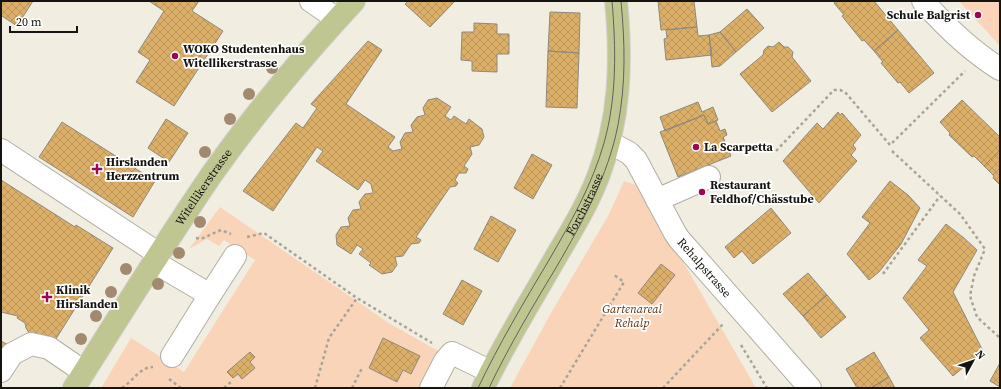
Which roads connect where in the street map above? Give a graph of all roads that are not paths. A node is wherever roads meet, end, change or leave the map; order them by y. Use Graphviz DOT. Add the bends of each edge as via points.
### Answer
graph roads {
  1 [pos="311,1"];
  2 [pos="354,1"];
  3 [pos="616,1"];
  4 [pos="923,1"];
  5 [pos="337,19"];
  6 [pos="1000,70"];
  7 [pos="609,142"];
  8 [pos="1,150"];
  9 [pos="709,177"];
  10 [pos="657,200"];
  11 [pos="237,243"];
  12 [pos="157,258"];
  13 [pos="210,295"];
  14 [pos="165,367"];
  15 [pos="1,371"];
  16 [pos="79,380"];
  17 [pos="487,380"];
  18 [pos="431,388"];
  19 [pos="810,388"];
  1 -- 5 [label="street"];
  2 -- 5 [label="main road, Witellikerstrasse"];
  3 -- 7 [label="main road, Forchstrasse" via="619,26 619,77 616,110"];
  4 -- 6 [label="street" via="979,56"];
  5 -- 12 [label="main road, Witellikerstrasse" via="304,55 257,114 212,174"];
  7 -- 10 [label="street, Rehalpstrasse" via="632,155"];
  7 -- 17 [label="main road, Forchstrasse" via="582,213"];
  8 -- 12 [label="street"];
  9 -- 10 [label="street"];
  10 -- 19 [label="street, Rehalpstrasse" via="675,233"];
  11 -- 13 [label="street"];
  12 -- 13 [label="street"];
  12 -- 16 [label="main road, Witellikerstrasse"];
  13 -- 14 [label="street"];
  15 -- 16 [label="street" via="12,354 31,344 49,348"];
  17 -- 18 [label="street" via="452,353"];
}
